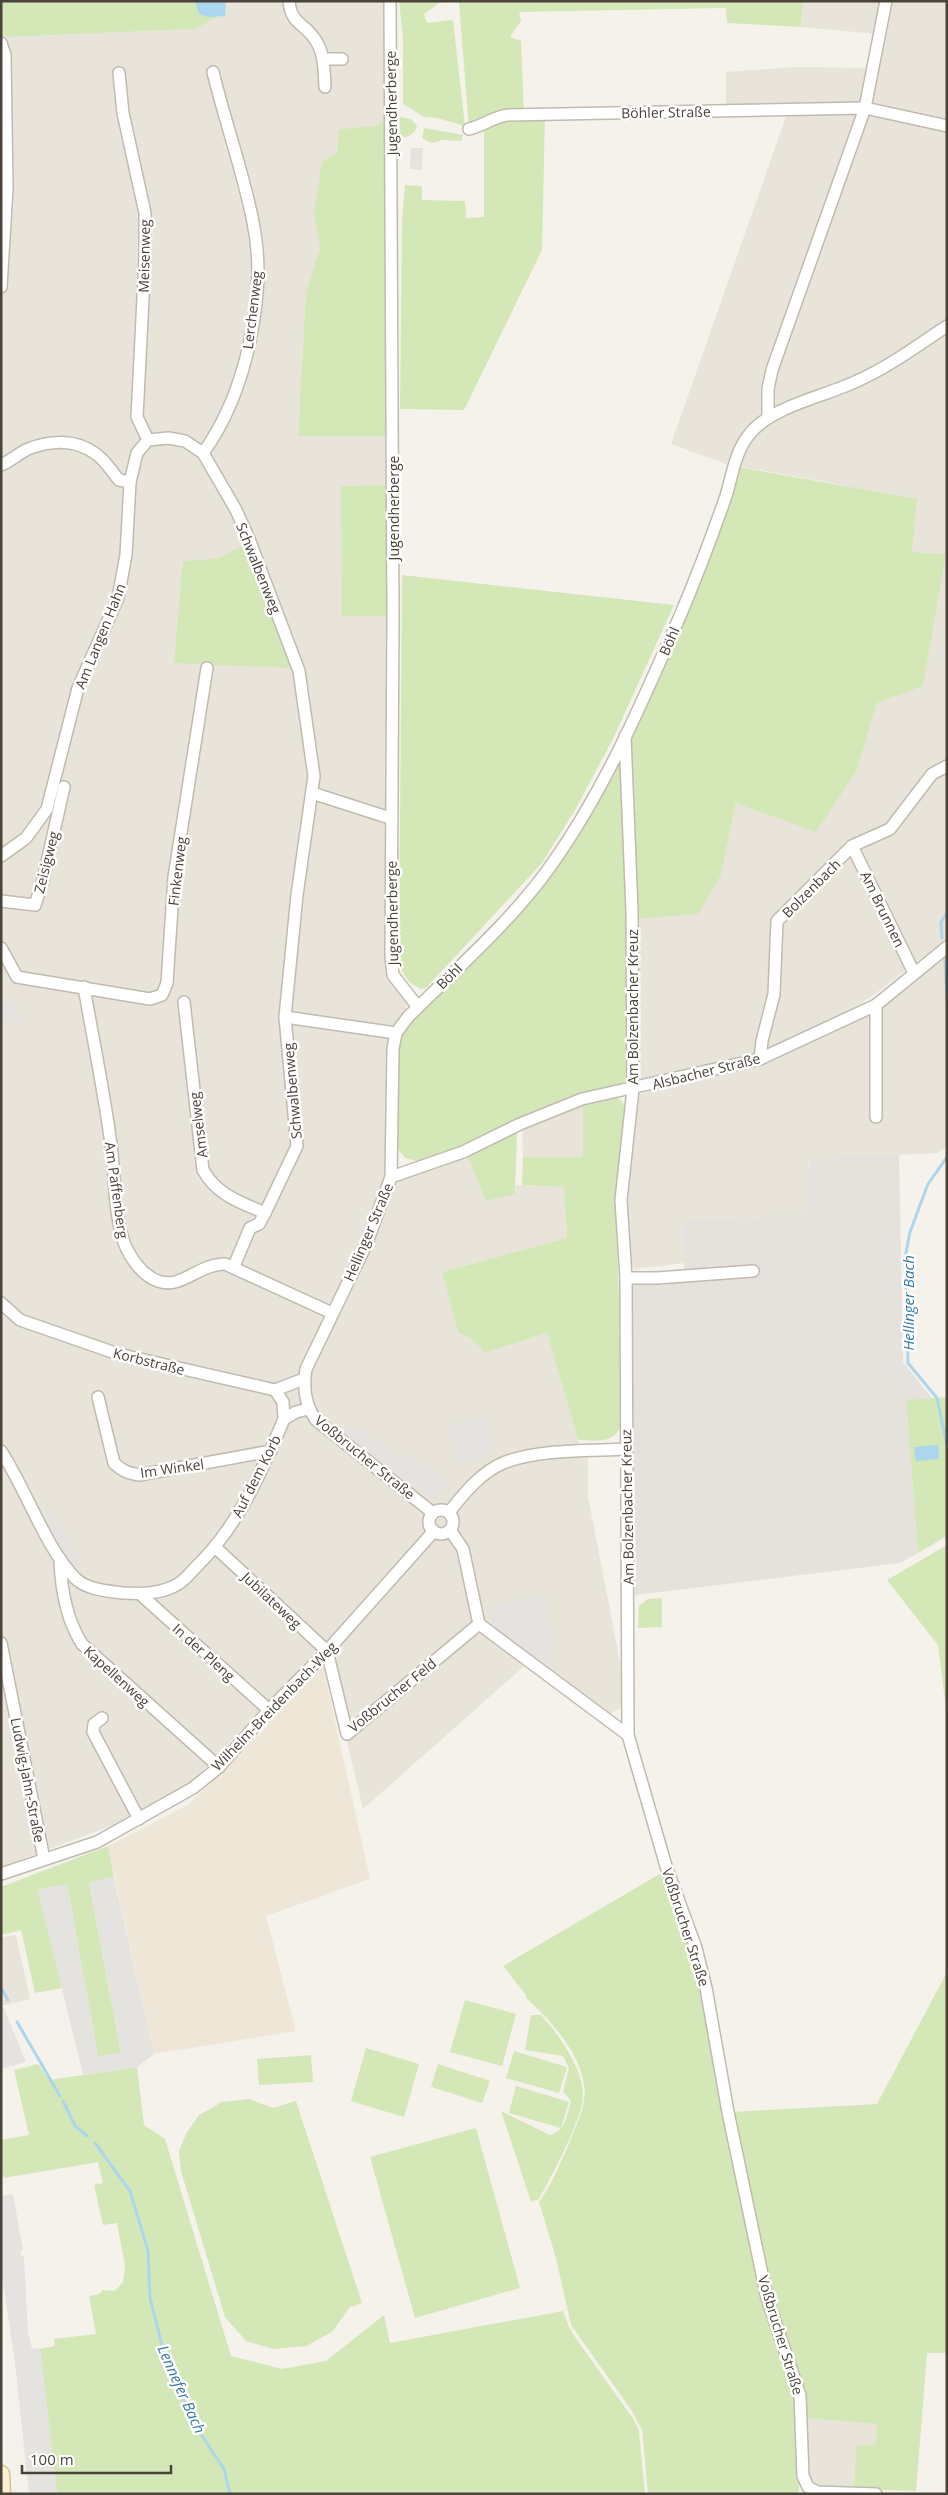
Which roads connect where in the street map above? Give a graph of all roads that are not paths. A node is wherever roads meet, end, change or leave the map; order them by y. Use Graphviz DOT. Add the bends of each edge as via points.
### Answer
graph roads {
  1 [pos="289,1"];
  2 [pos="390,1"];
  3 [pos="886,1"];
  4 [pos="1,43"];
  5 [pos="323,59"];
  6 [pos="342,60"];
  7 [pos="213,72"];
  8 [pos="119,73"];
  9 [pos="326,87"];
  10 [pos="865,108"];
  11 [pos="947,126"];
  12 [pos="469,129"];
  13 [pos="1,287"];
  14 [pos="947,326"];
  15 [pos="768,417"];
  16 [pos="148,440"];
  17 [pos="203,453"];
  18 [pos="1,465"];
  19 [pos="130,482"];
  20 [pos="208,668"];
  21 [pos="625,736"];
  22 [pos="947,766"];
  23 [pos="64,787"];
  24 [pos="312,793"];
  25 [pos="390,818"];
  26 [pos="852,846"];
  27 [pos="1,856"];
  28 [pos="1,901"];
  29 [pos="947,947"];
  30 [pos="1,948"];
  31 [pos="914,972"];
  32 [pos="84,987"];
  33 [pos="184,1002"];
  34 [pos="876,1005"];
  35 [pos="418,1007"];
  36 [pos="285,1018"];
  37 [pos="396,1033"];
  38 [pos="760,1059"];
  39 [pos="633,1089"];
  40 [pos="876,1117"];
  41 [pos="391,1177"];
  42 [pos="265,1213"];
  43 [pos="234,1266"];
  44 [pos="753,1271"];
  45 [pos="626,1278"];
  46 [pos="1,1304"];
  47 [pos="332,1314"];
  48 [pos="304,1379"];
  49 [pos="276,1390"];
  50 [pos="98,1397"];
  51 [pos="306,1397"];
  52 [pos="308,1409"];
  53 [pos="284,1419"];
  54 [pos="626,1449"];
  55 [pos="1,1451"];
  56 [pos="271,1451"];
  57 [pos="449,1512"];
  58 [pos="433,1513"];
  59 [pos="450,1530"];
  60 [pos="434,1531"];
  61 [pos="216,1548"];
  62 [pos="60,1560"];
  63 [pos="140,1594"];
  64 [pos="479,1624"];
  65 [pos="1,1643"];
  66 [pos="327,1651"];
  67 [pos="269,1710"];
  68 [pos="102,1718"];
  69 [pos="628,1736"];
  70 [pos="219,1767"];
  71 [pos="139,1819"];
  72 [pos="44,1859"];
  73 [pos="1,1874"];
  74 [pos="1,2474"];
  75 [pos="2,2494"];
  76 [pos="876,2494"];
  1 -- 5 [label="street" via="294,20 315,38"];
  2 -- 25 [label="street, Jugendherberge" via="393,606"];
  3 -- 10 [label="street"];
  4 -- 13 [label="street" via="5,55 7,189"];
  5 -- 6 [label="street"];
  5 -- 9 [label="street"];
  7 -- 17 [label="street, Lerchenweg" via="254,222 258,281 245,366 218,432"];
  8 -- 16 [label="street, Meisenweg" via="123,113 145,212 136,417"];
  10 -- 11 [label="street, Böhler Straße"];
  10 -- 12 [label="street, Böhler Straße" via="508,115"];
  10 -- 15 [label="street" via="772,370"];
  14 -- 15 [label="street, Böhl" via="910,352 858,381"];
  15 -- 21 [label="street, Böhl" via="748,436 738,453 700,568"];
  16 -- 17 [label="street, Schwalbenweg" via="168,438 185,441"];
  16 -- 19 [label="street" via="137,453"];
  17 -- 24 [label="street, Schwalbenweg" via="249,539 299,671 314,776"];
  18 -- 19 [label="street" via="28,449 65,442 96,454 119,480"];
  19 -- 27 [label="street, Am Langen Hahn" via="118,598 78,688 47,810 26,838"];
  20 -- 32 [label="street, Finkenweg" via="174,877 167,983 162,995 150,999"];
  21 -- 35 [label="street, Böhl" via="551,866"];
  21 -- 39 [label="street, Am Bolzenbacher Kreuz" via="632,910"];
  22 -- 26 [label="street, Bolzenbach" via="932,774 890,829"];
  23 -- 28 [label="street, Zeisigweg" via="35,905"];
  24 -- 25 [label="street"];
  24 -- 36 [label="street, Schwalbenweg" via="297,895"];
  25 -- 35 [label="street, Jugendherberge" via="393,974"];
  26 -- 31 [label="street, Am Brunnen"];
  26 -- 38 [label="street, Bolzenbach" via="777,922 774,994"];
  29 -- 31 [label="street, Alsbacher Straße"];
  30 -- 32 [label="street, Finkenweg" via="17,976"];
  31 -- 34 [label="street, Alsbacher Straße"];
  32 -- 43 [label="street, Am Paffenberg" via="121,1230 133,1260 158,1281 171,1283 186,1280 195,1271 212,1264"];
  33 -- 42 [label="street, Amselweg" via="203,1170 210,1182 225,1195"];
  34 -- 38 [label="street, Alsbacher Straße"];
  34 -- 40 [label="street"];
  35 -- 37 [label="street"];
  36 -- 37 [label="street"];
  36 -- 42 [label="street, Schwalbenweg" via="297,1146"];
  37 -- 41 [label="street, Hellinger Straße" via="392,1071"];
  38 -- 39 [label="street, Alsbacher Straße"];
  39 -- 41 [label="street, Alsbacher Straße" via="582,1099 463,1152"];
  39 -- 45 [label="street, Am Bolzenbacher Kreuz" via="621,1200"];
  41 -- 47 [label="street, Hellinger Straße" via="366,1245"];
  42 -- 43 [label="street, Schwalbenweg" via="259,1224 250,1228"];
  43 -- 47 [label="street, Am Paffenberg"];
  44 -- 45 [label="street"];
  45 -- 54 [label="street, Am Bolzenbacher Kreuz"];
  46 -- 49 [label="street, Korbstraße" via="20,1320 118,1354"];
  47 -- 48 [label="street, Hellinger Straße" via="306,1368"];
  48 -- 49 [label="street"];
  48 -- 51 [label="street, Hellinger Straße"];
  49 -- 53 [label="street" via="283,1402"];
  50 -- 56 [label="street, Im Winkel" via="114,1463 128,1473 139,1475"];
  51 -- 52 [label="street, Voßbrucher Straße"];
  52 -- 53 [label="street, Auf dem Korb"];
  52 -- 58 [label="street, Voßbrucher Straße" via="316,1420"];
  53 -- 56 [label="street, Auf dem Korb"];
  54 -- 57 [label="street" via="538,1455 503,1463 474,1483"];
  54 -- 69 [label="street, Am Bolzenbacher Kreuz"];
  55 -- 62 [label="street, Auf dem Korb"];
  56 -- 61 [label="street, Auf dem Korb" via="246,1502"];
  57 -- 58 [label="street"];
  57 -- 59 [label="street" via="453,1519"];
  58 -- 60 [label="street" via="430,1524"];
  59 -- 60 [label="street" via="444,1534"];
  59 -- 64 [label="street" via="463,1549"];
  60 -- 66 [label="street, Wilhelm-Breidenbach-Weg"];
  61 -- 63 [label="street, Auf dem Korb" via="179,1584"];
  61 -- 66 [label="street, Jubilateweg"];
  62 -- 63 [label="street, Auf dem Korb" via="78,1580 101,1590"];
  62 -- 70 [label="street, Kapellenweg" via="61,1582 72,1629 82,1644"];
  63 -- 67 [label="street, In der Pleng"];
  64 -- 66 [label="street, Voßbrucher Feld" via="347,1734"];
  64 -- 69 [label="street"];
  65 -- 72 [label="street, Ludwig-Jahn-Straße"];
  66 -- 67 [label="street, Wilhelm-Breidenbach-Weg"];
  67 -- 70 [label="street, Wilhelm-Breidenbach-Weg"];
  68 -- 71 [label="street" via="94,1724 93,1732"];
  69 -- 76 [label="street, Voßbrucher Straße" via="706,1988 767,2298 800,2395 803,2476 808,2487 817,2492"];
  70 -- 71 [label="street, Wilhelm-Breidenbach-Weg" via="193,1788"];
  71 -- 72 [label="street, Wilhelm-Breidenbach-Weg" via="97,1842"];
  72 -- 73 [label="street, Wilhelm-Breidenbach-Weg"];
  74 -- 75 [label="main road"];
}
